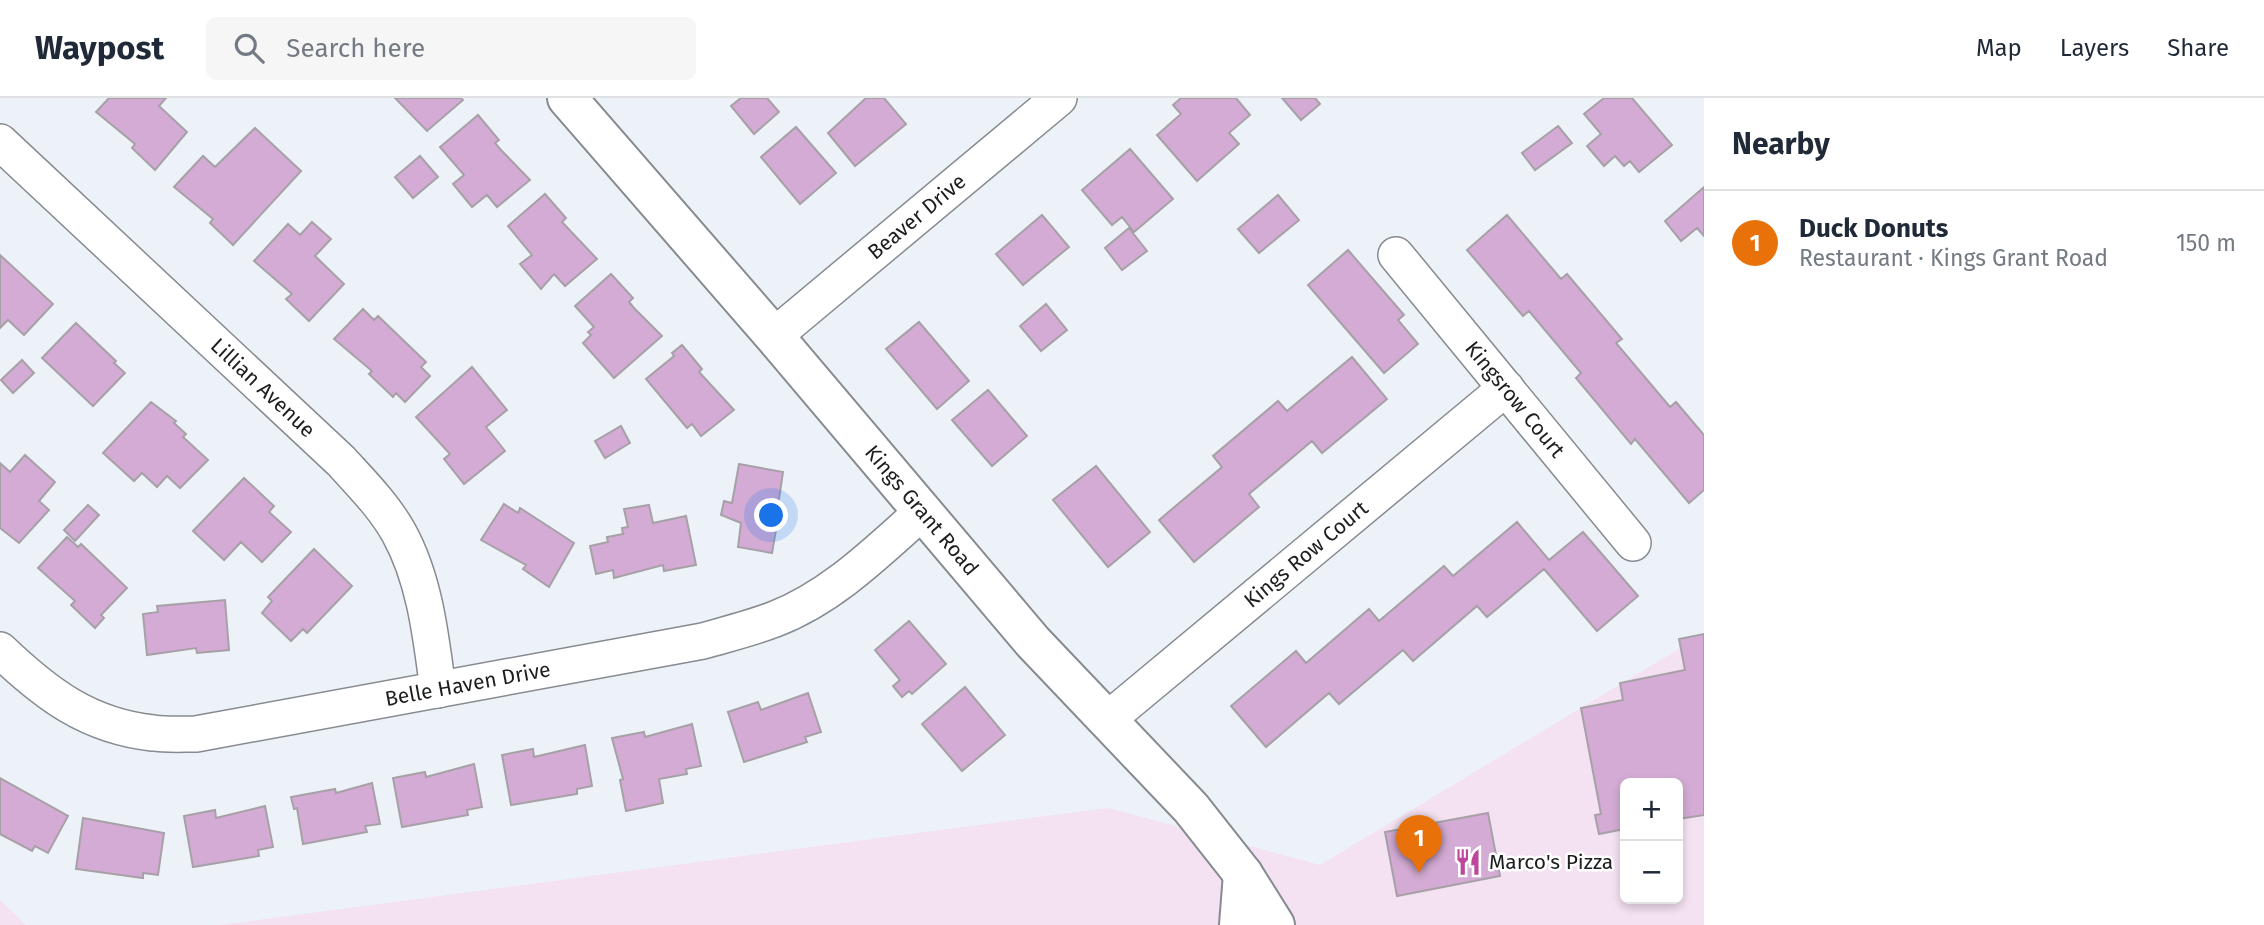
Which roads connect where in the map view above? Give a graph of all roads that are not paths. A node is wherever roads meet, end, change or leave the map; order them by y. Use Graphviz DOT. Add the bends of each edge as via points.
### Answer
graph roads {
  1 [pos="567,98"];
  2 [pos="1059,98"];
  3 [pos="0,142"];
  4 [pos="1396,255"];
  5 [pos="774,336"];
  6 [pos="1506,388"];
  7 [pos="922,512"];
  8 [pos="1633,543"];
  9 [pos="0,650"];
  10 [pos="438,690"];
  11 [pos="1107,720"];
  12 [pos="1243,874"];
  13 [pos="1240,925"];
  14 [pos="1275,925"];
  1 -- 5 [label="street, Kings Grant Road"];
  2 -- 5 [label="street, Beaver Drive"];
  3 -- 10 [label="street, Lillian Avenue" via="376,499 400,534 420,585"];
  4 -- 6 [label="street, Kingsrow Court"];
  5 -- 7 [label="street, Kings Grant Road"];
  6 -- 8 [label="street, Kingsrow Court"];
  6 -- 11 [label="street, Kings Row Court"];
  7 -- 10 [label="street, Belle Haven Drive" via="860,567 776,619 703,641"];
  7 -- 11 [label="street, Kings Grant Road"];
  9 -- 10 [label="street, Belle Haven Drive" via="73,710 154,734 197,734"];
  11 -- 12 [label="street, Kings Grant Road" via="1191,808"];
  12 -- 13 [label="street"];
  12 -- 14 [label="street, Kings Grant Road"];
}
